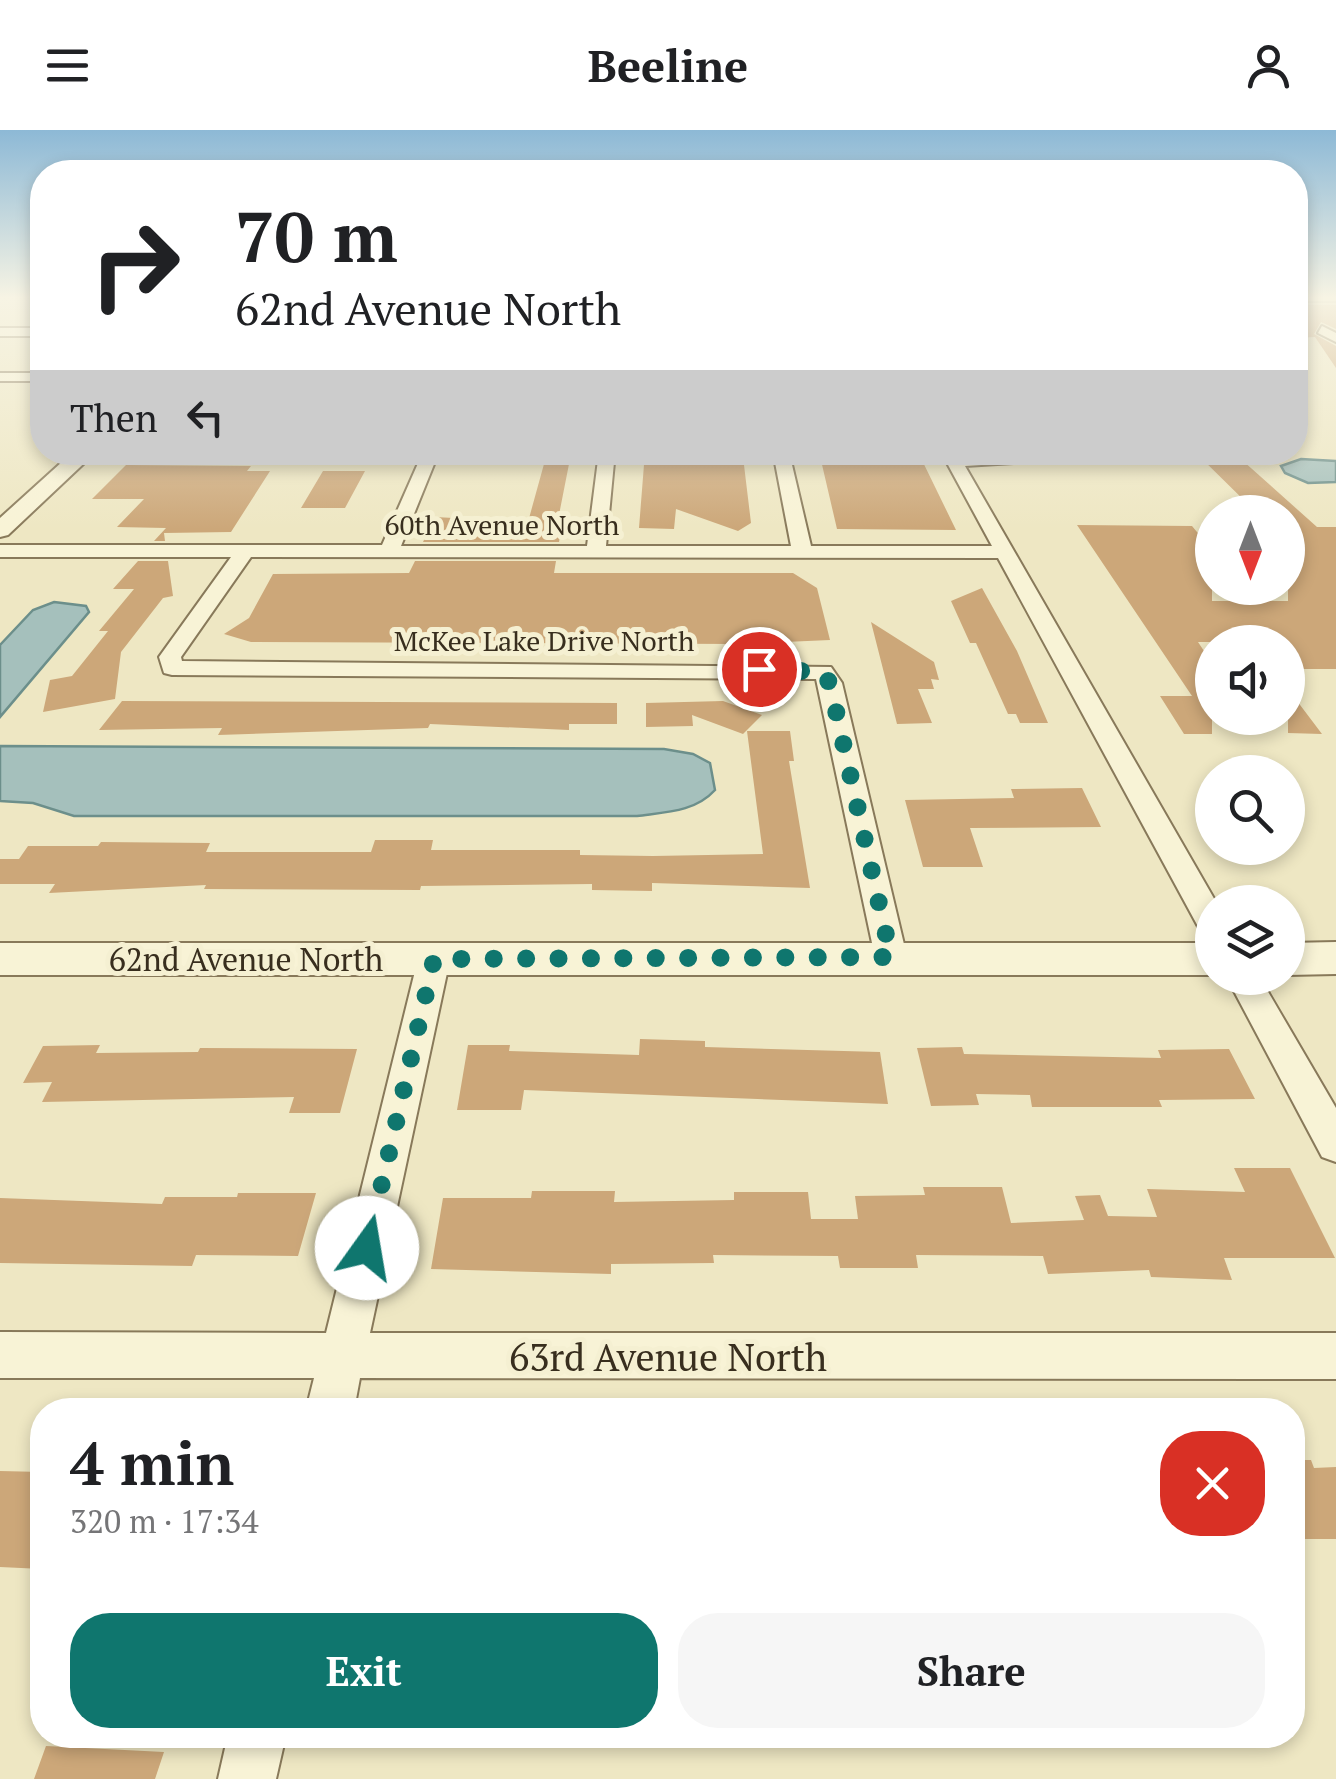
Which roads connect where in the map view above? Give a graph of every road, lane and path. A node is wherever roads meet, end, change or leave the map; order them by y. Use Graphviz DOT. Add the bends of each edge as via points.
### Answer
graph roads {
  1 [pos="30,376"];
  2 [pos="0,377"];
  3 [pos="73,465"];
  4 [pos="426,465"];
  5 [pos="606,465"];
  6 [pos="784,465"];
  7 [pos="956,465"];
  8 [pos="0,530"];
  9 [pos="0,551"];
  10 [pos="802,551"];
  11 [pos="245,552"];
  12 [pos="389,552"];
  13 [pos="596,552"];
  14 [pos="1005,552"];
  15 [pos="1195,893"];
  16 [pos="891,957"];
  17 [pos="1336,958"];
  18 [pos="0,959"];
  19 [pos="434,959"];
  20 [pos="1195,959"];
  21 [pos="1305,959"];
  22 [pos="1253,995"];
  23 [pos="1336,1144"];
  24 [pos="0,1355"];
  25 [pos="1336,1356"];
  26 [pos="342,1357"];
  27 [pos="333,1398"];
  28 [pos="254,1748"];
  29 [pos="247,1779"];
  1 -- 2 [label="street"];
  3 -- 8 [label="street"];
  4 -- 12 [label="street"];
  5 -- 13 [label="street"];
  6 -- 10 [label="street"];
  7 -- 14 [label="street"];
  9 -- 11 [label="street, 60th Avenue North"];
  10 -- 13 [label="street, 60th Avenue North"];
  10 -- 14 [label="street, 60th Avenue North"];
  11 -- 12 [label="street, 60th Avenue North"];
  11 -- 16 [label="street, McKee Lake Drive North" via="170,657 172,668 823,672"];
  12 -- 13 [label="street, 60th Avenue North"];
  14 -- 15 [label="street"];
  16 -- 19 [label="street, 62nd Avenue North"];
  16 -- 20 [label="street, 62nd Avenue North"];
  17 -- 21 [label="street"];
  18 -- 19 [label="street, 62nd Avenue North"];
  19 -- 26 [label="street"];
  22 -- 23 [label="street"];
  24 -- 26 [label="street, 63rd Avenue North"];
  25 -- 26 [label="street, 63rd Avenue North"];
  26 -- 27 [label="street"];
  28 -- 29 [label="street"];
}
